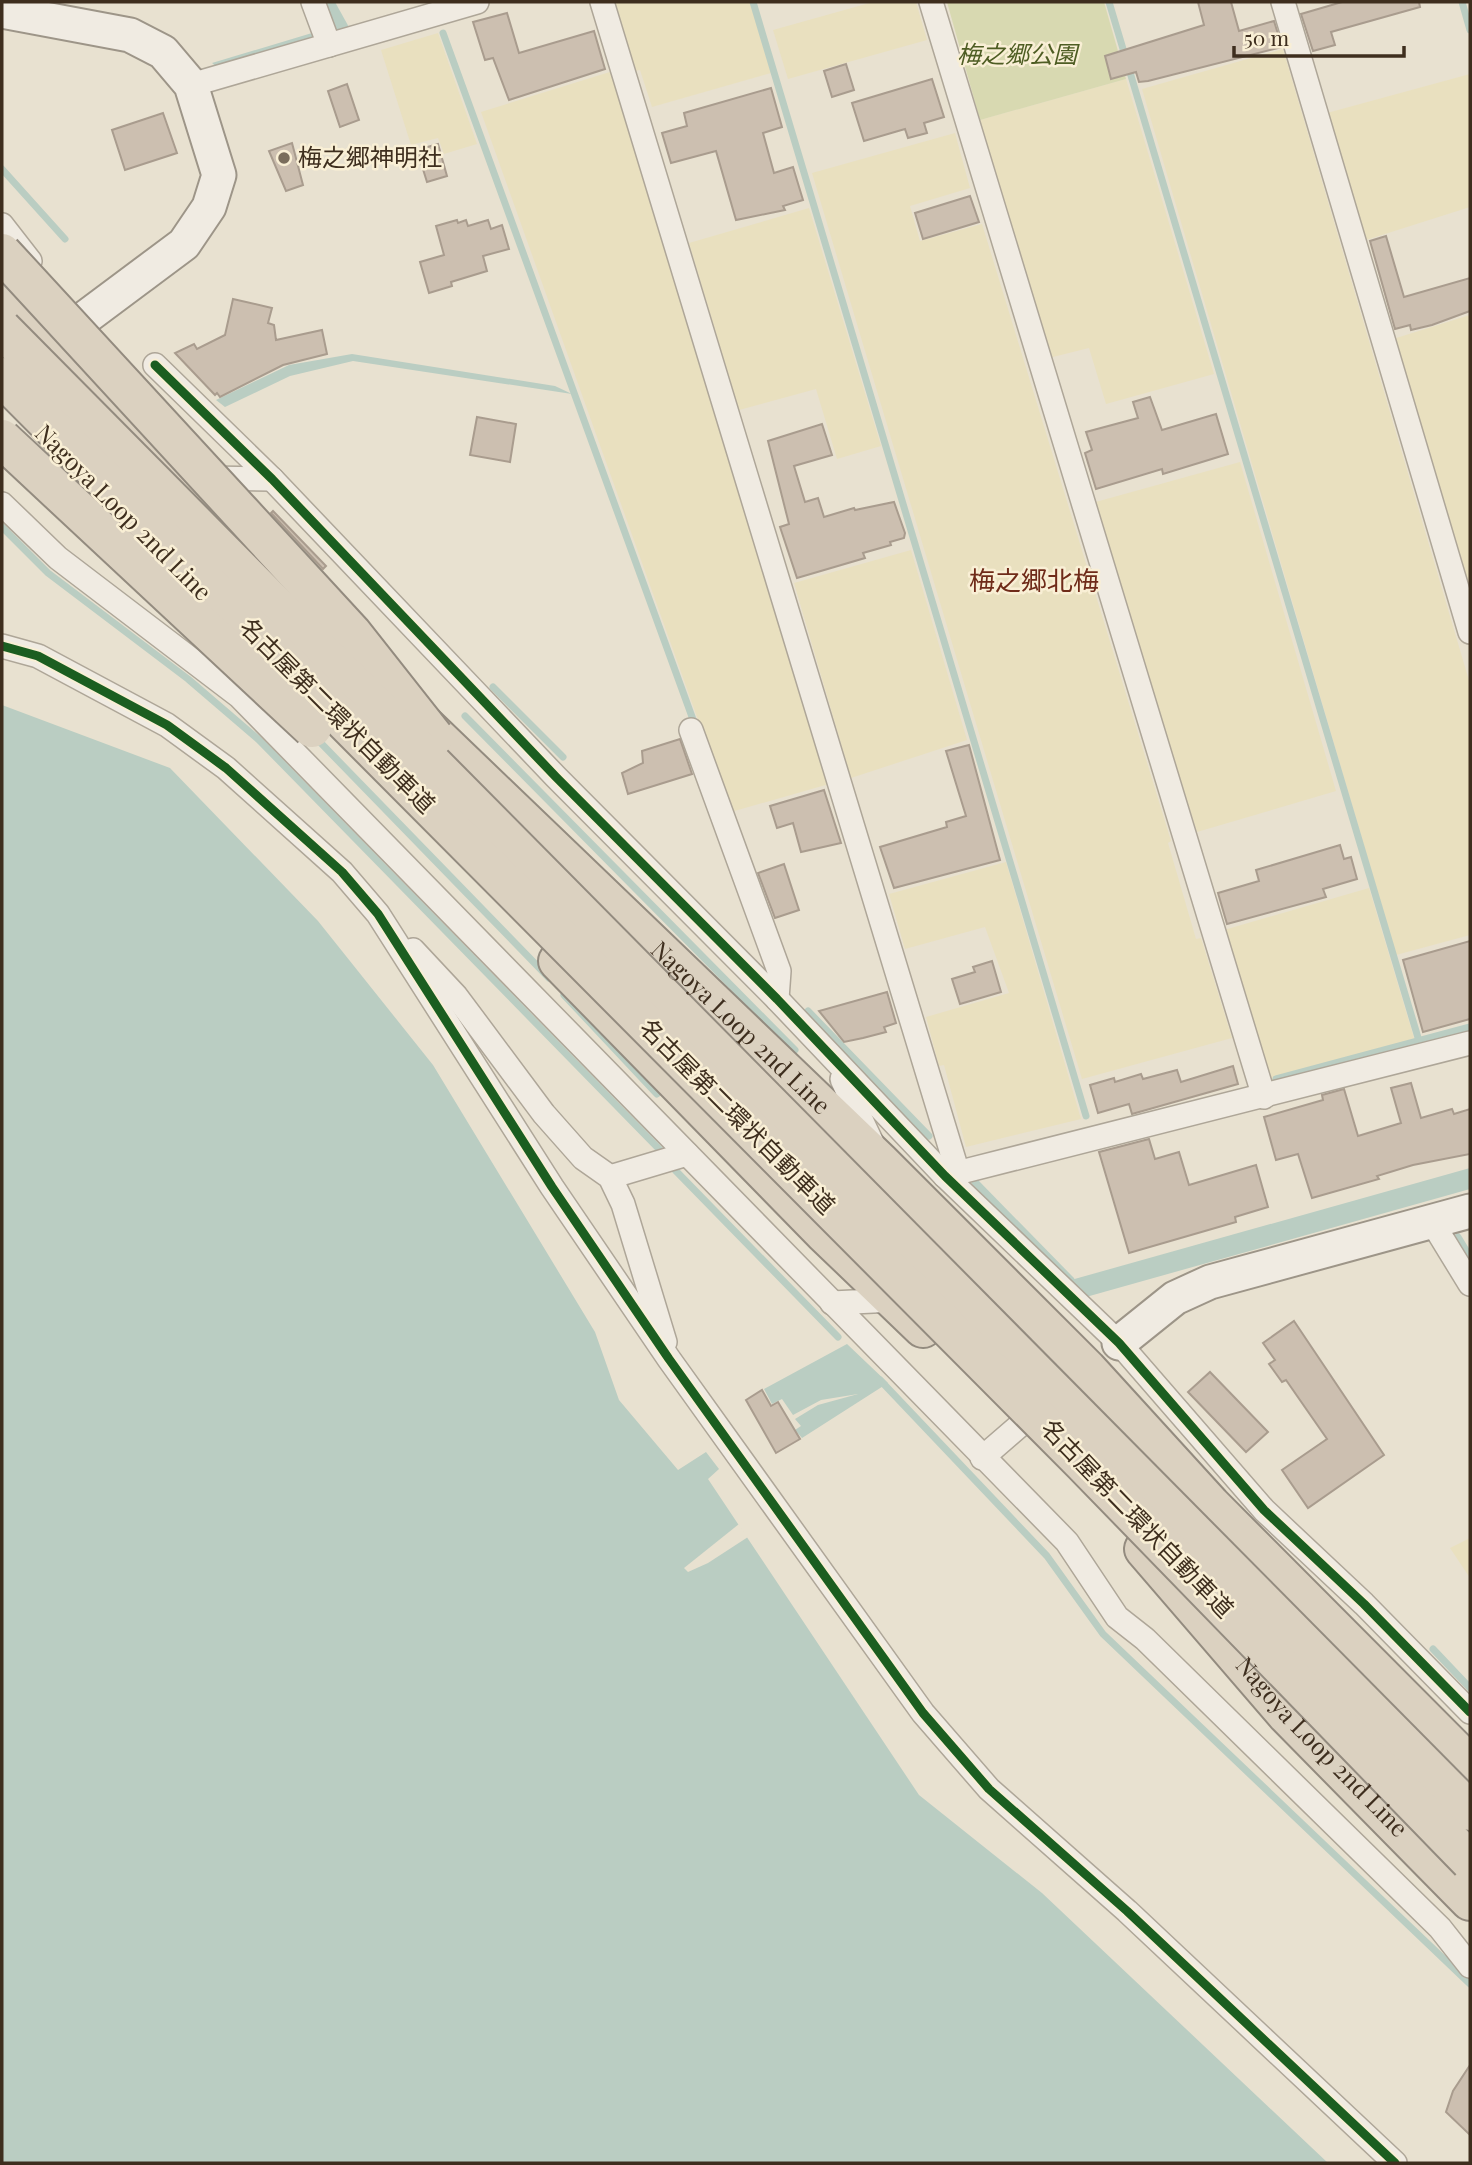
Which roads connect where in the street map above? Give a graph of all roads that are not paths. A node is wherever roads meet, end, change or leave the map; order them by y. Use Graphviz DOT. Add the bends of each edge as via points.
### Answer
graph roads {
  1 [pos="313,2"];
  2 [pos="477,2"];
  3 [pos="602,2"];
  4 [pos="931,2"];
  5 [pos="1283,2"];
  6 [pos="2,11"];
  7 [pos="329,45"];
  8 [pos="191,85"];
  9 [pos="2,225"];
  10 [pos="2,253"];
  11 [pos="2,298"];
  12 [pos="77,322"];
  13 [pos="2,329"];
  14 [pos="48,345"];
  15 [pos="155,365"];
  16 [pos="2,379"];
  17 [pos="2,391"];
  18 [pos="2,439"];
  19 [pos="176,477"];
  20 [pos="272,479"];
  21 [pos="2,504"];
  22 [pos="1470,632"];
  23 [pos="2,646"];
  24 [pos="691,730"];
  25 [pos="558,892"];
  26 [pos="378,914"];
  27 [pos="548,929"];
  28 [pos="777,999"];
  29 [pos="1470,1043"];
  30 [pos="819,1044"];
  31 [pos="1264,1097"];
  32 [pos="687,1154"];
  33 [pos="880,1162"];
  34 [pos="951,1174"];
  35 [pos="610,1177"];
  36 [pos="1470,1211"];
  37 [pos="1432,1222"];
  38 [pos="1470,1284"];
  39 [pos="894,1300"];
  40 [pos="832,1303"];
  41 [pos="1119,1342"];
  42 [pos="669,1359"];
  43 [pos="1087,1369"];
  44 [pos="1022,1423"];
  45 [pos="982,1458"];
  46 [pos="1211,1505"];
  47 [pos="1264,1510"];
  48 [pos="1470,1712"];
  49 [pos="1470,1766"];
  50 [pos="1470,1811"];
  51 [pos="1470,1861"];
  52 [pos="1470,1901"];
  53 [pos="1470,1966"];
  54 [pos="1395,2163"];
  1 -- 7 [label="street"];
  2 -- 7 [label="street"];
  3 -- 34 [label="street"];
  4 -- 31 [label="street"];
  5 -- 22 [label="street"];
  6 -- 8 [label="street" via="130,35 163,52"];
  7 -- 8 [label="street"];
  8 -- 12 [label="street" via="219,175 209,207 184,244"];
  9 -- 12 [label="street"];
  10 -- 25 [label="highway, bridge" via="352,633"];
  11 -- 14 [label="highway, Nagoya Loop 2nd Line"];
  12 -- 14 [label="street"];
  13 -- 25 [label="highway, 名古屋第二環状自動車道, bridge"];
  14 -- 16 [label="street"];
  14 -- 19 [label="highway, Nagoya Loop 2nd Line"];
  15 -- 20 [label="street"];
  16 -- 27 [label="highway, 名古屋第二環状自動車道, bridge"];
  17 -- 39 [label="highway, Nagoya Loop 2nd Line" via="409,803 637,1045"];
  18 -- 27 [label="highway, bridge" via="355,770"];
  19 -- 20 [label="street"];
  19 -- 33 [label="highway, Nagoya Loop 2nd Line" via="425,726"];
  20 -- 28 [label="street" via="556,778"];
  21 -- 32 [label="street" via="58,558 239,696"];
  23 -- 26 [label="street" via="38,656 167,725 295,828"];
  24 -- 28 [label="street" via="779,971"];
  25 -- 50 [label="highway, 名古屋第二環状自動車道, bridge"];
  26 -- 35 [label="street" via="456,996 544,1114 583,1158"];
  26 -- 42 [label="street" via="552,1187"];
  27 -- 51 [label="highway, 名古屋第二環状自動車道, bridge" via="1083,1462"];
  28 -- 30 [label="street"];
  29 -- 31 [label="street"];
  30 -- 33 [label="street" via="846,1083"];
  30 -- 34 [label="street"];
  31 -- 34 [label="street"];
  32 -- 35 [label="street"];
  32 -- 40 [label="street"];
  33 -- 43 [label="highway, Nagoya Loop 2nd Line"];
  34 -- 41 [label="street"];
  35 -- 42 [label="street" via="623,1204"];
  36 -- 37 [label="street"];
  37 -- 38 [label="street"];
  37 -- 41 [label="street" via="1210,1282 1175,1298"];
  39 -- 40 [label="street"];
  39 -- 44 [label="highway, Nagoya Loop 2nd Line"];
  40 -- 45 [label="street"];
  41 -- 43 [label="street"];
  41 -- 47 [label="street"];
  42 -- 54 [label="street" via="923,1713 989,1789 1127,1910"];
  43 -- 44 [label="street"];
  43 -- 46 [label="highway, Nagoya Loop 2nd Line"];
  44 -- 45 [label="street"];
  44 -- 52 [label="highway, Nagoya Loop 2nd Line" via="1101,1499 1287,1715"];
  45 -- 53 [label="street" via="1067,1542 1117,1617 1145,1639 1440,1928"];
  46 -- 47 [label="street"];
  46 -- 49 [label="highway, Nagoya Loop 2nd Line"];
  47 -- 48 [label="street"];
}
